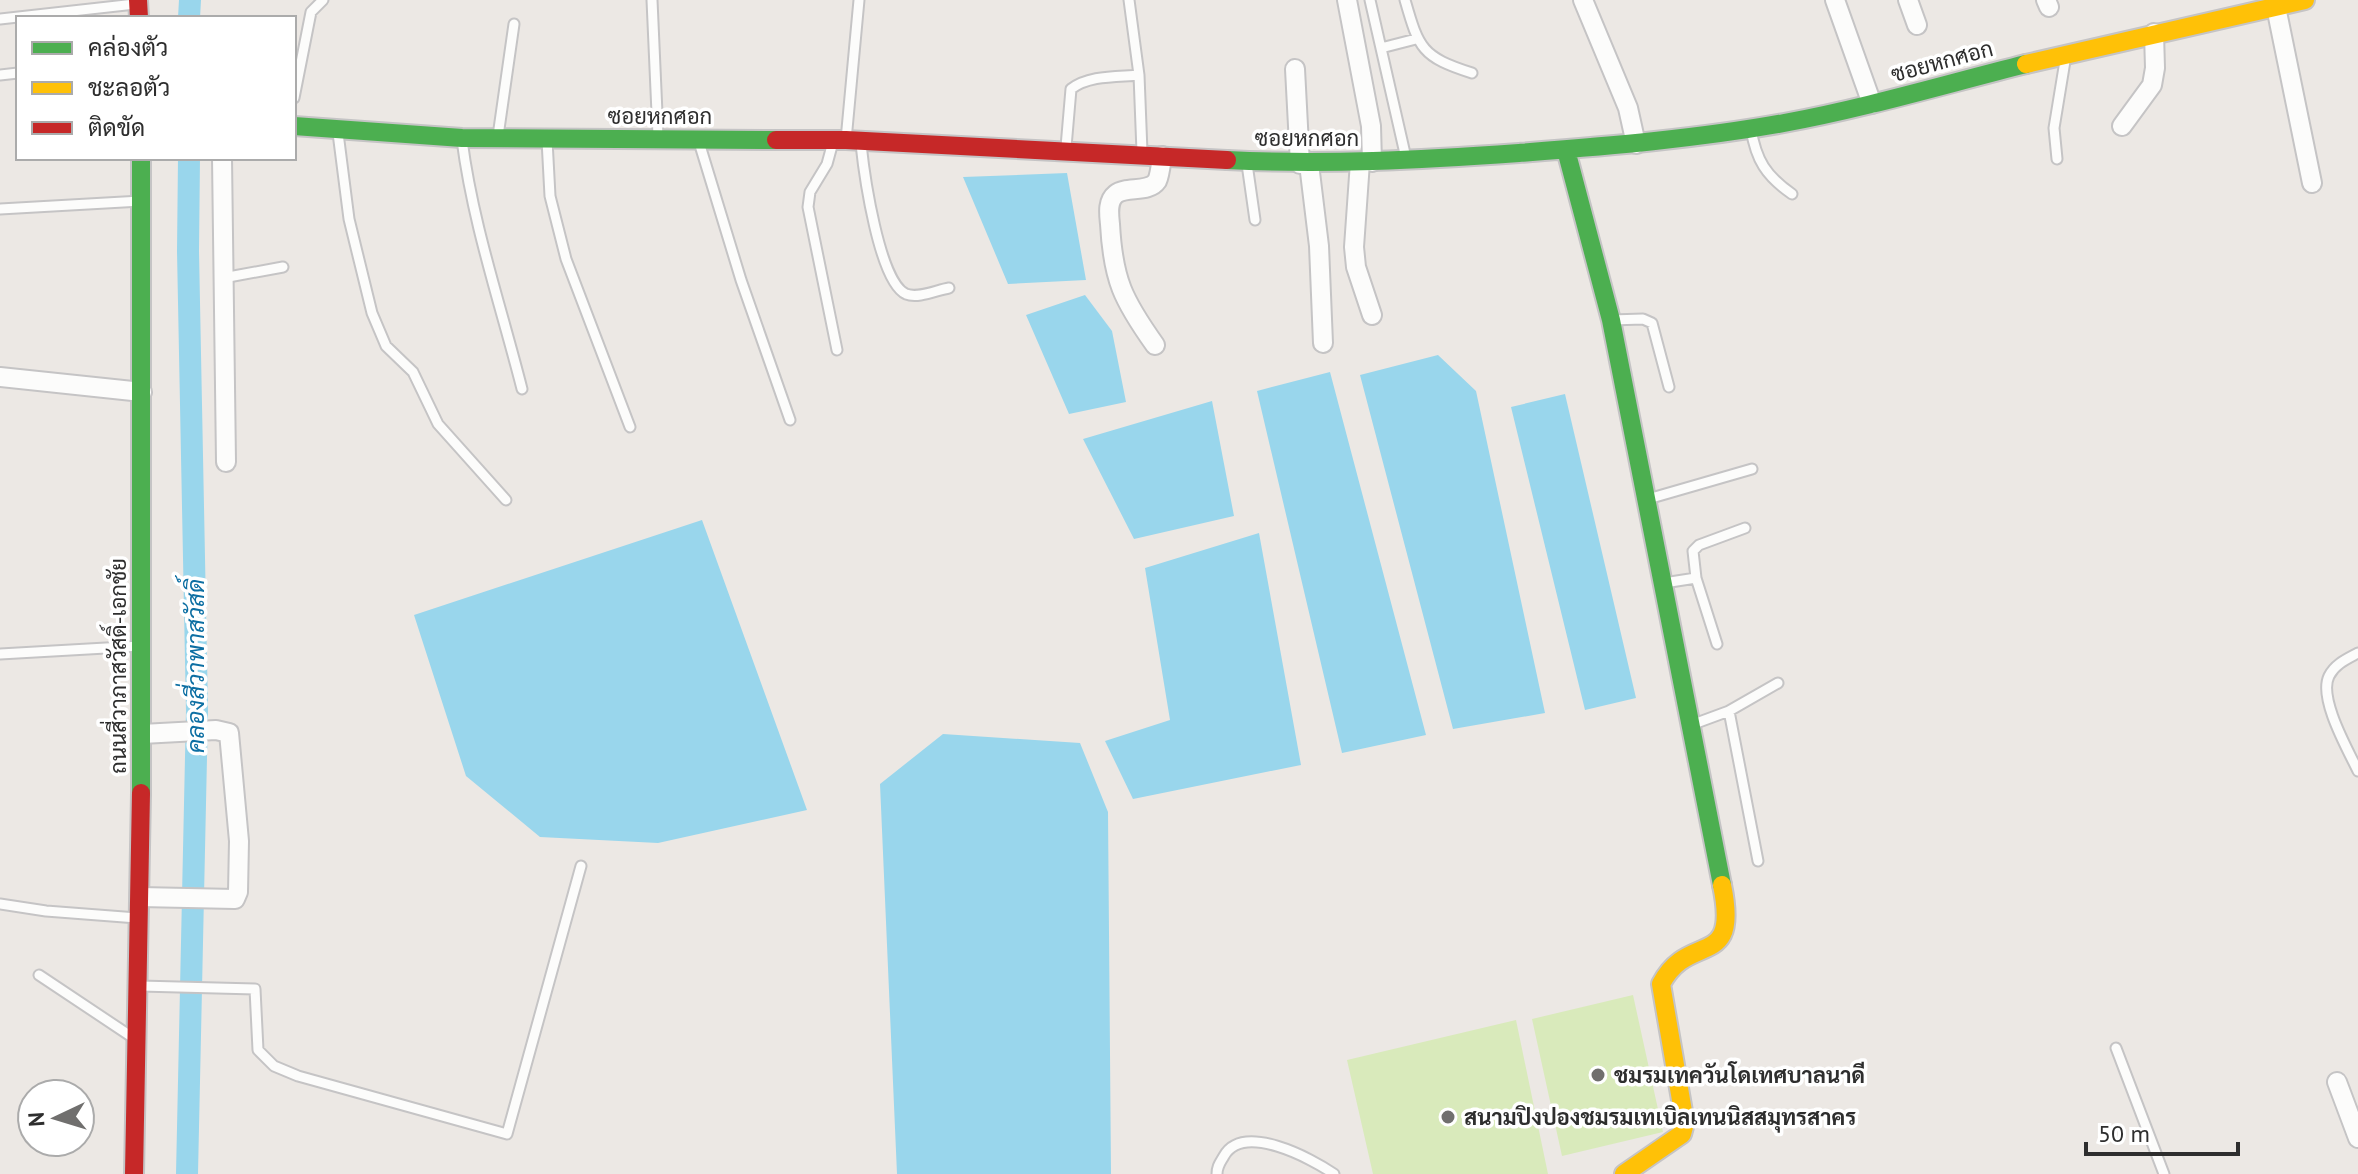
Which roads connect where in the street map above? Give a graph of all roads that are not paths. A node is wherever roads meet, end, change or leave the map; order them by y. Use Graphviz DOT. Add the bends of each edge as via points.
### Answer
graph roads {
  1 [pos="323,0"];
  2 [pos="652,0"];
  3 [pos="859,0"];
  4 [pos="1129,0"];
  5 [pos="1347,0"];
  6 [pos="1370,0"];
  7 [pos="1405,0"];
  8 [pos="1583,0"];
  9 [pos="1835,0"];
  10 [pos="1908,0"];
  11 [pos="2305,0"];
  12 [pos="139,7"];
  13 [pos="2276,7"];
  14 [pos="35,16"];
  15 [pos="514,24"];
  16 [pos="1917,25"];
  17 [pos="2154,33"];
  18 [pos="1416,39"];
  19 [pos="1381,48"];
  20 [pos="2066,54"];
  21 [pos="1295,69"];
  22 [pos="1472,73"];
  23 [pos="1139,75"];
  24 [pos="296,88"];
  25 [pos="1870,97"];
  26 [pos="296,126"];
  27 [pos="2122,126"];
  28 [pos="338,127"];
  29 [pos="1751,129"];
  30 [pos="1635,136"];
  31 [pos="847,137"];
  32 [pos="462,138"];
  33 [pos="498,139"];
  34 [pos="547,139"];
  35 [pos="658,140"];
  36 [pos="698,140"];
  37 [pos="1067,143"];
  38 [pos="1142,149"];
  39 [pos="1566,150"];
  40 [pos="1405,154"];
  41 [pos="1162,156"];
  42 [pos="1368,157"];
  43 [pos="2057,159"];
  44 [pos="141,160"];
  45 [pos="222,160"];
  46 [pos="1303,160"];
  47 [pos="1247,162"];
  48 [pos="2312,183"];
  49 [pos="1792,194"];
  50 [pos="141,201"];
  51 [pos="0,209"];
  52 [pos="1255,220"];
  53 [pos="283,267"];
  54 [pos="222,278"];
  55 [pos="949,288"];
  56 [pos="1372,315"];
  57 [pos="1611,320"];
  58 [pos="1323,343"];
  59 [pos="1155,345"];
  60 [pos="837,350"];
  61 [pos="0,377"];
  62 [pos="1669,387"];
  63 [pos="522,389"];
  64 [pos="142,392"];
  65 [pos="790,420"];
  66 [pos="630,427"];
  67 [pos="226,462"];
  68 [pos="1752,469"];
  69 [pos="506,500"];
  70 [pos="1645,500"];
  71 [pos="1745,528"];
  72 [pos="1696,578"];
  73 [pos="1661,584"];
  74 [pos="1717,644"];
  75 [pos="141,646"];
  76 [pos="2358,653"];
  77 [pos="0,654"];
  78 [pos="1778,683"];
  79 [pos="1729,711"];
  80 [pos="1691,725"];
  81 [pos="142,734"];
  82 [pos="2358,771"];
  83 [pos="1758,861"];
  84 [pos="581,866"];
  85 [pos="140,897"];
  86 [pos="2,906"];
  87 [pos="140,918"];
  88 [pos="39,975"];
  89 [pos="148,985"];
  90 [pos="138,1041"];
  91 [pos="2116,1048"];
  92 [pos="2337,1082"];
  93 [pos="2358,1138"];
  94 [pos="134,1174"];
  95 [pos="1217,1174"];
  96 [pos="1334,1174"];
  97 [pos="1624,1174"];
  98 [pos="2164,1174"];
  1 -- 24 [label="lane" via="311,12"];
  2 -- 35 [label="lane"];
  3 -- 31 [label="lane"];
  4 -- 23 [label="lane"];
  5 -- 42 [label="street" via="1371,126"];
  6 -- 19 [label="lane"];
  7 -- 18 [label="lane"];
  8 -- 30 [label="street"];
  9 -- 25 [label="street"];
  10 -- 16 [label="street"];
  11 -- 13 [label="street, ซอยหกศอก"];
  12 -- 14 [label="lane"];
  13 -- 17 [label="street, ซอยหกศอก"];
  13 -- 48 [label="street"];
  15 -- 33 [label="lane"];
  17 -- 20 [label="street, ซอยหกศอก"];
  17 -- 27 [label="street" via="2152,85"];
  18 -- 19 [label="lane"];
  18 -- 22 [label="lane" via="1429,55"];
  19 -- 40 [label="lane"];
  20 -- 25 [label="street, ซอยหกศอก"];
  20 -- 43 [label="lane" via="2054,128"];
  21 -- 46 [label="street"];
  23 -- 37 [label="lane" via="1079,83 1071,89"];
  23 -- 38 [label="lane"];
  25 -- 29 [label="street, ซอยหกศอก"];
  26 -- 28 [label="street, ซอยหกศอก"];
  28 -- 32 [label="street, ซอยหกศอก"];
  28 -- 69 [label="lane" via="349,219 372,313 386,346 413,372 438,424"];
  29 -- 30 [label="street, ซอยหกศอก"];
  29 -- 49 [label="lane" via="1765,171"];
  30 -- 39 [label="street, ซอยหกศอก"];
  31 -- 36 [label="street, ซอยหกศอก"];
  31 -- 37 [label="street, ซอยหกศอก"];
  31 -- 55 [label="lane" via="864,174 893,284 914,295"];
  31 -- 60 [label="lane" via="810,192 808,207"];
  32 -- 33 [label="street, ซอยหกศอก"];
  32 -- 63 [label="lane" via="482,247"];
  33 -- 34 [label="street, ซอยหกศอก"];
  34 -- 35 [label="street, ซอยหกศอก"];
  34 -- 66 [label="lane" via="550,196 566,259"];
  35 -- 36 [label="street, ซอยหกศอก"];
  36 -- 65 [label="lane"];
  37 -- 38 [label="street, ซอยหกศอก"];
  38 -- 41 [label="street, ซอยหกศอก"];
  39 -- 40 [label="street, ซอยหกศอก"];
  39 -- 57 [label="street"];
  40 -- 42 [label="street, ซอยหกศอก"];
  41 -- 47 [label="street, ซอยหกศอก"];
  41 -- 59 [label="street" via="1153,185 1119,192 1109,207 1117,282"];
  42 -- 46 [label="street, ซอยหกศอก"];
  42 -- 56 [label="street" via="1354,247"];
  44 -- 50 [label="street, ถนนสี่วาภาสวัสดิ์-เอกชัย"];
  45 -- 54 [label="street"];
  46 -- 47 [label="street, ซอยหกศอก"];
  46 -- 58 [label="street" via="1319,246"];
  47 -- 52 [label="lane"];
  50 -- 51 [label="lane"];
  50 -- 64 [label="street, ถนนสี่วาภาสวัสดิ์-เอกชัย"];
  53 -- 54 [label="lane"];
  54 -- 67 [label="street"];
  57 -- 62 [label="lane" via="1652,323"];
  57 -- 70 [label="street"];
  61 -- 64 [label="street"];
  64 -- 75 [label="street, ถนนสี่วาภาสวัสดิ์-เอกชัย"];
  68 -- 70 [label="lane"];
  70 -- 73 [label="street"];
  71 -- 72 [label="lane" via="1693,551"];
  72 -- 73 [label="lane"];
  72 -- 74 [label="lane"];
  73 -- 80 [label="street"];
  75 -- 77 [label="lane"];
  75 -- 81 [label="street, ถนนสี่วาภาสวัสดิ์-เอกชัย"];
  76 -- 82 [label="lane" via="2337,664 2327,678 2327,695"];
  78 -- 79 [label="lane"];
  79 -- 80 [label="lane"];
  79 -- 83 [label="lane"];
  80 -- 97 [label="street" via="1727,922 1724,934 1713,943 1675,961 1661,984 1685,1123 1682,1134"];
  81 -- 85 [label="street, ถนนสี่วาภาสวัสดิ์-เอกชัย"];
  81 -- 85 [label="street" via="229,733 239,841 235,899"];
  84 -- 89 [label="lane" via="507,1134 274,1066 258,1050 255,989"];
  85 -- 87 [label="street, ถนนสี่วาภาสวัสดิ์-เอกชัย"];
  86 -- 87 [label="lane"];
  87 -- 89 [label="street, ถนนสี่วาภาสวัสดิ์-เอกชัย"];
  88 -- 90 [label="lane"];
  89 -- 90 [label="street, ถนนสี่วาภาสวัสดิ์-เอกชัย"];
  90 -- 94 [label="street, ถนนสี่วาภาสวัสดิ์-เอกชัย"];
  91 -- 98 [label="lane"];
  92 -- 93 [label="street"];
  95 -- 96 [label="lane" via="1227,1151 1262,1142"];
}
